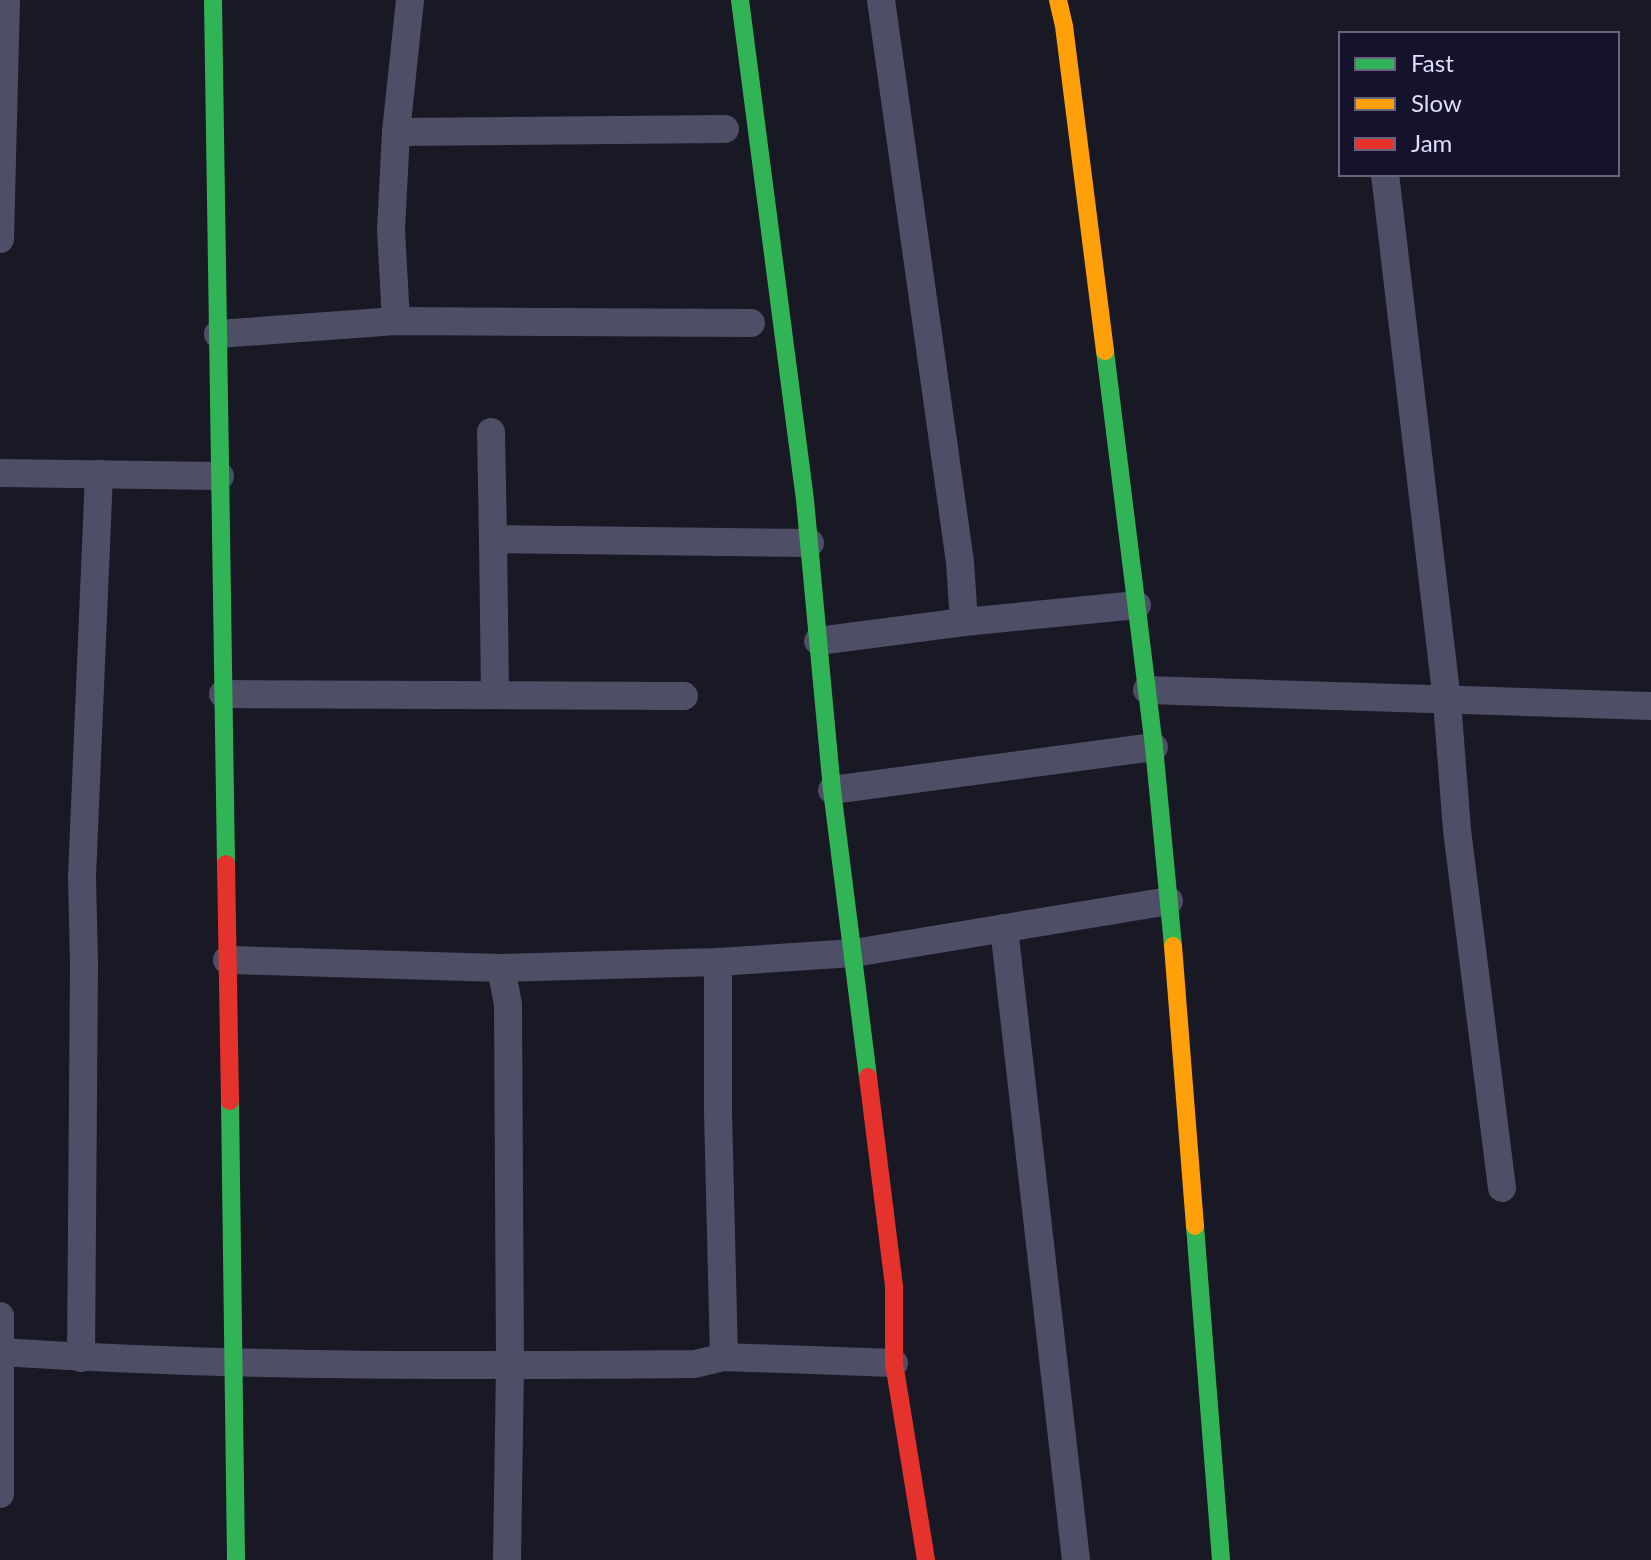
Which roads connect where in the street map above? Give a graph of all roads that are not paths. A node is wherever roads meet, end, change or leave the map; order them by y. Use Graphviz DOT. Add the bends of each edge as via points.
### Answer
graph roads {
  1 [pos="6,0"];
  2 [pos="213,0"];
  3 [pos="410,0"];
  4 [pos="740,0"];
  5 [pos="881,0"];
  6 [pos="1058,0"];
  7 [pos="1,102"];
  8 [pos="725,129"];
  9 [pos="396,132"];
  10 [pos="1385,176"];
  11 [pos="0,239"];
  12 [pos="396,321"];
  13 [pos="751,323"];
  14 [pos="218,334"];
  15 [pos="491,432"];
  16 [pos="0,473"];
  17 [pos="99,474"];
  18 [pos="220,476"];
  19 [pos="493,539"];
  20 [pos="810,543"];
  21 [pos="1137,605"];
  22 [pos="964,622"];
  23 [pos="818,641"];
  24 [pos="1147,690"];
  25 [pos="223,694"];
  26 [pos="495,695"];
  27 [pos="684,696"];
  28 [pos="1447,701"];
  29 [pos="1651,706"];
  30 [pos="1154,747"];
  31 [pos="832,790"];
  32 [pos="1169,901"];
  33 [pos="1004,928"];
  34 [pos="854,953"];
  35 [pos="227,960"];
  36 [pos="718,962"];
  37 [pos="501,968"];
  38 [pos="1502,1188"];
  39 [pos="0,1316"];
  40 [pos="0,1352"];
  41 [pos="724,1357"];
  42 [pos="81,1358"];
  43 [pos="235,1361"];
  44 [pos="894,1363"];
  45 [pos="510,1366"];
  46 [pos="0,1494"];
  47 [pos="236,1560"];
  48 [pos="507,1560"];
  49 [pos="926,1560"];
  50 [pos="1076,1560"];
  51 [pos="1221,1560"];
  1 -- 7 [label="street"];
  2 -- 14 [label="street"];
  3 -- 9 [label="street"];
  4 -- 20 [label="street"];
  5 -- 22 [label="street"];
  6 -- 21 [label="street"];
  7 -- 11 [label="street"];
  8 -- 9 [label="street"];
  9 -- 12 [label="street" via="391,230"];
  10 -- 28 [label="street"];
  12 -- 13 [label="street"];
  12 -- 14 [label="street"];
  14 -- 18 [label="street"];
  15 -- 19 [label="street"];
  16 -- 17 [label="street"];
  17 -- 18 [label="street"];
  17 -- 42 [label="street" via="82,877"];
  18 -- 25 [label="street"];
  19 -- 20 [label="street"];
  19 -- 26 [label="street"];
  20 -- 23 [label="street"];
  21 -- 22 [label="street"];
  21 -- 24 [label="street"];
  22 -- 23 [label="street"];
  23 -- 31 [label="street"];
  24 -- 28 [label="street"];
  24 -- 30 [label="street"];
  25 -- 26 [label="street"];
  25 -- 35 [label="street"];
  26 -- 27 [label="street"];
  28 -- 29 [label="street"];
  28 -- 38 [label="street" via="1457,830"];
  30 -- 31 [label="street"];
  30 -- 32 [label="street"];
  31 -- 34 [label="street"];
  32 -- 33 [label="street"];
  32 -- 51 [label="street"];
  33 -- 34 [label="street"];
  33 -- 50 [label="street"];
  34 -- 36 [label="street"];
  34 -- 44 [label="street" via="894,1286"];
  35 -- 37 [label="street"];
  35 -- 43 [label="street"];
  36 -- 37 [label="street"];
  36 -- 41 [label="street"];
  37 -- 45 [label="street" via="508,1004"];
  39 -- 40 [label="street"];
  40 -- 42 [label="street"];
  40 -- 46 [label="street"];
  41 -- 44 [label="street"];
  41 -- 45 [label="street" via="695,1364"];
  42 -- 43 [label="street"];
  43 -- 45 [label="street"];
  43 -- 47 [label="street"];
  44 -- 49 [label="street"];
  45 -- 48 [label="street"];
}
